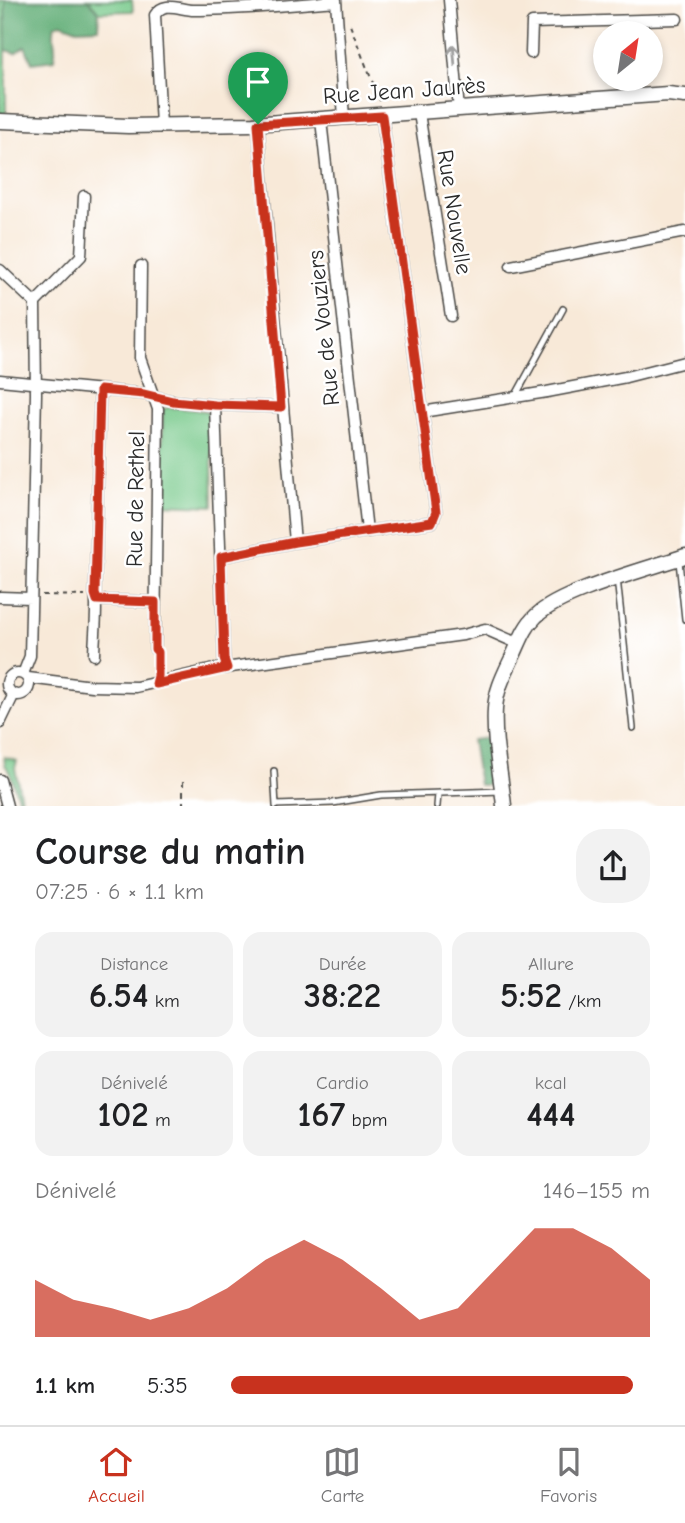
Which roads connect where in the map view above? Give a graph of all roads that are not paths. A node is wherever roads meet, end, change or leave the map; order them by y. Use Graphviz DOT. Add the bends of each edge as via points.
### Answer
graph roads {
  1 [pos="449,0"];
  2 [pos="336,1"];
  3 [pos="677,19"];
  4 [pos="531,52"];
  5 [pos="685,96"];
  6 [pos="459,110"];
  7 [pos="419,113"];
  8 [pos="382,116"];
  9 [pos="344,118"];
  10 [pos="321,120"];
  11 [pos="0,121"];
  12 [pos="258,124"];
  13 [pos="161,125"];
  14 [pos="84,196"];
  15 [pos="685,232"];
  16 [pos="141,266"];
  17 [pos="511,266"];
  18 [pos="0,271"];
  19 [pos="35,303"];
  20 [pos="563,309"];
  21 [pos="451,316"];
  22 [pos="685,362"];
  23 [pos="0,380"];
  24 [pos="36,384"];
  25 [pos="100,390"];
  26 [pos="156,397"];
  27 [pos="514,398"];
  28 [pos="215,405"];
  29 [pos="281,407"];
  30 [pos="422,412"];
  31 [pos="367,531"];
  32 [pos="295,542"];
  33 [pos="221,557"];
  34 [pos="682,557"];
  35 [pos="617,578"];
  36 [pos="0,597"];
  37 [pos="32,598"];
  38 [pos="97,600"];
  39 [pos="155,602"];
  40 [pos="685,619"];
  41 [pos="519,643"];
  42 [pos="155,649"];
  43 [pos="94,655"];
  44 [pos="227,668"];
  45 [pos="25,676"];
  46 [pos="4,677"];
  47 [pos="56,683"];
  48 [pos="27,691"];
  49 [pos="14,694"];
  50 [pos="0,723"];
  51 [pos="633,728"];
  52 [pos="274,771"];
  53 [pos="0,780"];
  54 [pos="438,794"];
  55 [pos="503,798"];
  56 [pos="276,805"];
  57 [pos="6,806"];
  58 [pos="437,806"];
  6 -- 1 [label="street, one-way"];
  2 -- 9 [label="street"];
  2 -- 13 [label="street" via="160,8 155,15"];
  3 -- 4 [label="street" via="532,23"];
  5 -- 6 [label="street, Rue Jean Jaurès" via="612,97"];
  6 -- 7 [label="street, Rue Jean Jaurès"];
  7 -- 8 [label="street, Rue Jean Jaurès"];
  7 -- 21 [label="street, Rue Nouvelle"];
  8 -- 9 [label="street, Rue Jean Jaurès"];
  8 -- 30 [label="street"];
  9 -- 10 [label="street, Rue Jean Jaurès"];
  10 -- 12 [label="street, Rue Jean Jaurès"];
  10 -- 31 [label="street, Rue de Vouziers"];
  11 -- 13 [label="street, Rue Jean Jaurès"];
  12 -- 13 [label="street, Rue Jean Jaurès"];
  12 -- 29 [label="street"];
  14 -- 19 [label="street" via="81,256"];
  15 -- 17 [label="street"];
  16 -- 26 [label="street" via="140,358"];
  18 -- 19 [label="street"];
  19 -- 24 [label="street"];
  20 -- 27 [label="lane"];
  22 -- 27 [label="street"];
  23 -- 24 [label="street"];
  24 -- 25 [label="street"];
  24 -- 37 [label="street"];
  25 -- 26 [label="street"];
  25 -- 38 [label="street"];
  26 -- 28 [label="street"];
  26 -- 39 [label="street, Rue de Rethel"];
  27 -- 30 [label="street"];
  28 -- 29 [label="street"];
  28 -- 33 [label="street"];
  29 -- 32 [label="street"];
  30 -- 31 [label="street" via="435,517 432,522"];
  31 -- 32 [label="street"];
  32 -- 33 [label="street"];
  33 -- 44 [label="street"];
  34 -- 35 [label="street"];
  34 -- 40 [label="lane"];
  35 -- 41 [label="street" via="544,610"];
  35 -- 51 [label="lane"];
  36 -- 37 [label="street"];
  37 -- 45 [label="street"];
  38 -- 39 [label="street"];
  38 -- 43 [label="street"];
  39 -- 42 [label="street, Rue de Rethel"];
  41 -- 44 [label="street" via="480,629"];
  41 -- 55 [label="street" via="497,696"];
  44 -- 47 [label="street" via="115,688"];
  45 -- 46 [label="street"];
  45 -- 47 [label="street"];
  45 -- 48 [label="street"];
  46 -- 49 [label="street"];
  47 -- 48 [label="street"];
  48 -- 49 [label="street"];
  49 -- 50 [label="street"];
  52 -- 56 [label="lane"];
  53 -- 57 [label="street"];
  54 -- 55 [label="lane"];
  54 -- 56 [label="lane"];
  54 -- 58 [label="lane"];
}
